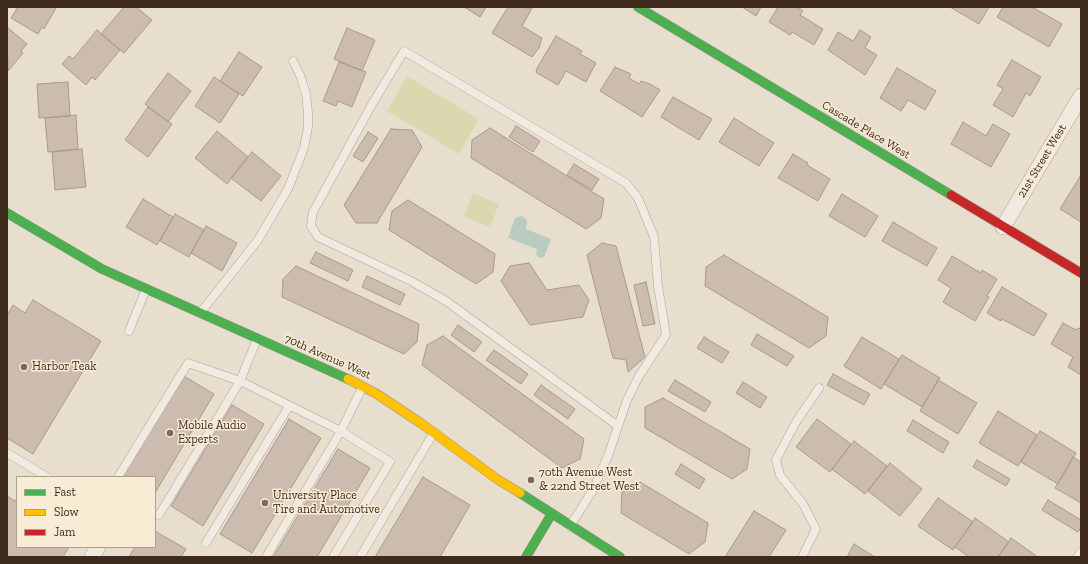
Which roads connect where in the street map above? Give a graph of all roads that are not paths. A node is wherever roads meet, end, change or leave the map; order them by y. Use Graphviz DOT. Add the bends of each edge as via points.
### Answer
graph roads {
  1 [pos="638,7"];
  2 [pos="293,61"];
  3 [pos="1081,96"];
  4 [pos="7,213"];
  5 [pos="1003,227"];
  6 [pos="1081,273"];
  7 [pos="146,289"];
  8 [pos="201,313"];
  9 [pos="129,331"];
  10 [pos="257,339"];
  11 [pos="240,381"];
  12 [pos="363,386"];
  13 [pos="819,388"];
  14 [pos="289,406"];
  15 [pos="618,426"];
  16 [pos="341,431"];
  17 [pos="434,433"];
  18 [pos="7,453"];
  19 [pos="44,476"];
  20 [pos="119,476"];
  21 [pos="159,515"];
  22 [pos="551,515"];
  23 [pos="570,526"];
  24 [pos="206,543"];
  25 [pos="97,548"];
  26 [pos="1081,552"];
  27 [pos="92,557"];
  28 [pos="266,557"];
  29 [pos="333,557"];
  30 [pos="360,557"];
  31 [pos="526,557"];
  32 [pos="620,557"];
  33 [pos="802,557"];
  34 [pos="1077,557"];
  1 -- 5 [label="street, Cascade Place West"];
  2 -- 8 [label="lane" via="306,94 308,127 304,148 288,189 258,240"];
  3 -- 5 [label="street, 21st Street West"];
  4 -- 7 [label="street, 70th Avenue West" via="90,263"];
  5 -- 6 [label="street, Cascade Place West"];
  7 -- 8 [label="street, 70th Avenue West"];
  7 -- 9 [label="lane"];
  8 -- 10 [label="street, 70th Avenue West"];
  10 -- 11 [label="lane"];
  10 -- 12 [label="street, 70th Avenue West"];
  11 -- 14 [label="lane"];
  11 -- 20 [label="lane" via="188,363"];
  11 -- 21 [label="lane"];
  12 -- 16 [label="lane"];
  12 -- 17 [label="street, 70th Avenue West" via="396,405"];
  13 -- 33 [label="lane" via="796,422 776,460 780,475 803,504 816,529"];
  14 -- 16 [label="lane"];
  14 -- 24 [label="lane"];
  15 -- 15 [label="lane" via="446,301 411,281 318,237 311,226 313,212 404,51 626,183 638,198 654,237 666,335 639,376"];
  15 -- 23 [label="lane" via="593,490"];
  16 -- 28 [label="lane"];
  16 -- 29 [label="lane" via="390,462"];
  17 -- 22 [label="street, 70th Avenue West" via="470,461"];
  17 -- 30 [label="lane"];
  18 -- 19 [label="lane"];
  22 -- 23 [label="street, 70th Avenue West"];
  22 -- 31 [label="street"];
  23 -- 32 [label="street, 70th Avenue West"];
  25 -- 27 [label="street"];
  26 -- 34 [label="lane"];
}
